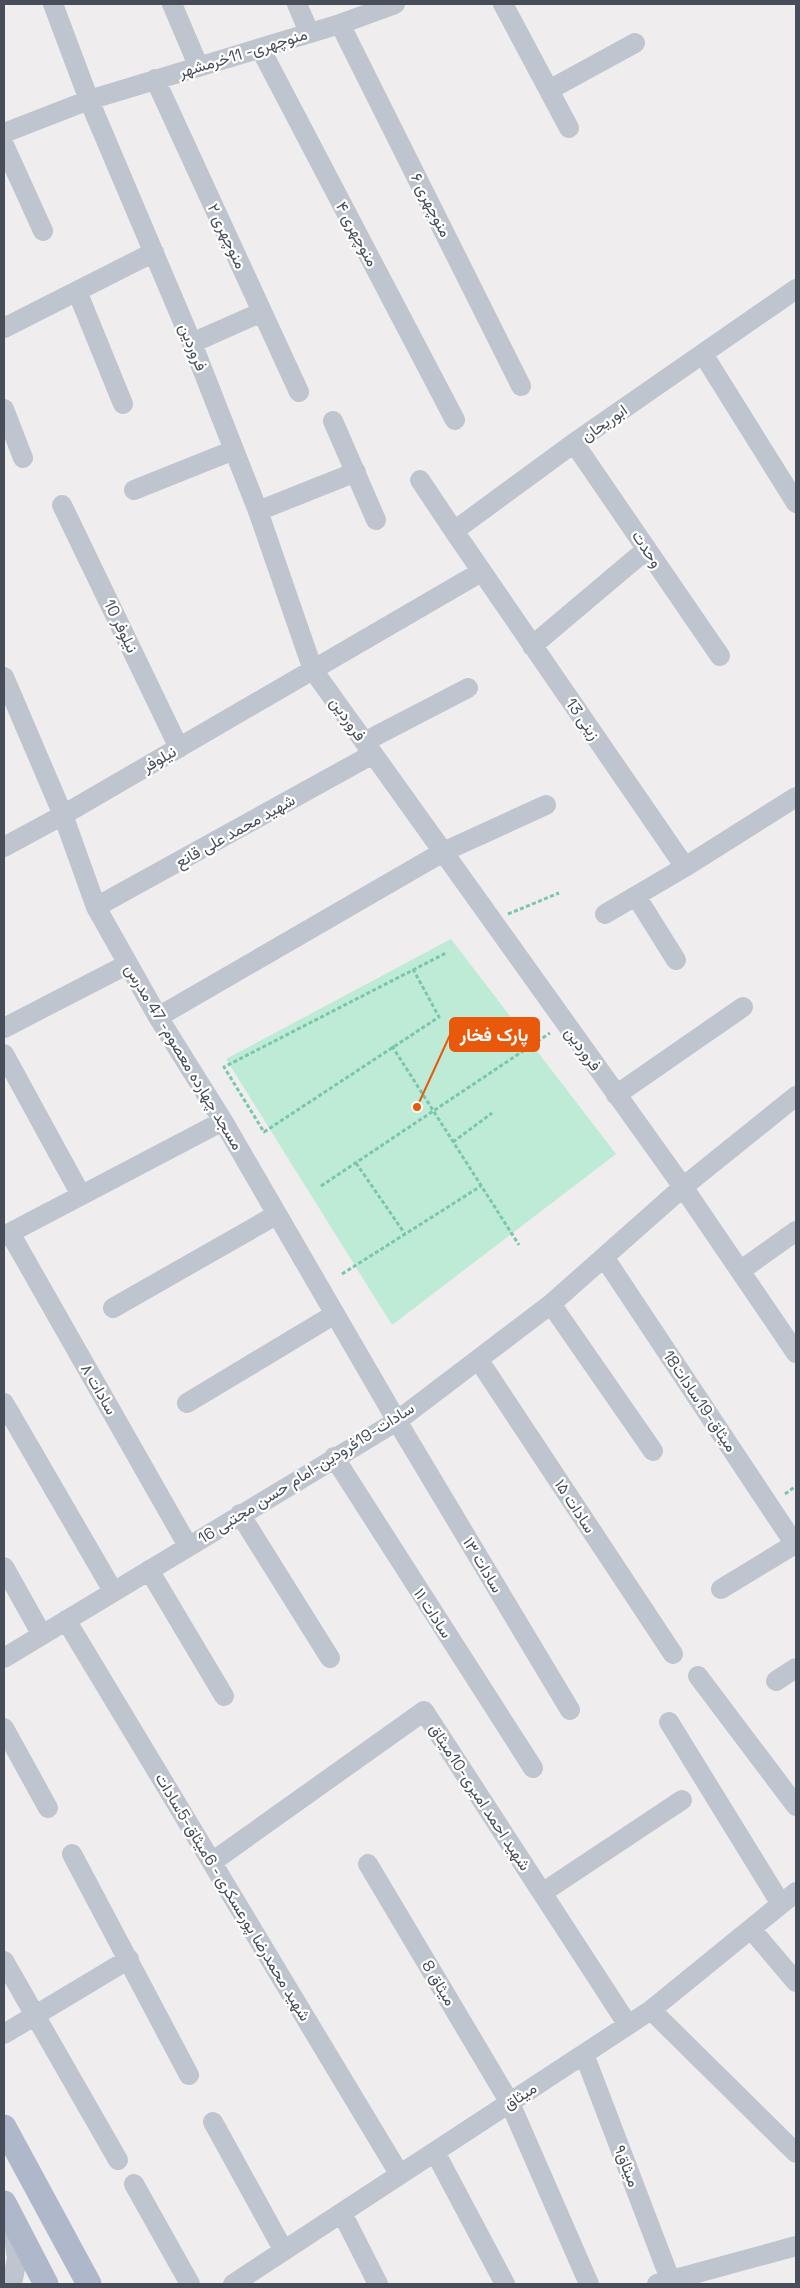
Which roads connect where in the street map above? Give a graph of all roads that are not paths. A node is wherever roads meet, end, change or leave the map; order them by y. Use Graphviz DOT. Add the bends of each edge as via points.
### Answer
graph roads {
  1 [pos="52,4"];
  2 [pos="172,4"];
  3 [pos="297,4"];
  4 [pos="395,4"];
  5 [pos="503,4"];
  6 [pos="340,24"];
  7 [pos="309,32"];
  8 [pos="635,43"];
  9 [pos="260,48"];
  10 [pos="198,65"];
  11 [pos="155,79"];
  12 [pos="549,90"];
  13 [pos="90,100"];
  14 [pos="569,128"];
  15 [pos="4,133"];
  16 [pos="4,145"];
  17 [pos="43,232"];
  18 [pos="154,252"];
  19 [pos="796,288"];
  20 [pos="77,291"];
  21 [pos="262,312"];
  22 [pos="4,328"];
  23 [pos="192,344"];
  24 [pos="703,354"];
  25 [pos="521,386"];
  26 [pos="299,392"];
  27 [pos="123,404"];
  28 [pos="4,409"];
  29 [pos="455,420"];
  30 [pos="333,421"];
  31 [pos="574,443"];
  32 [pos="234,450"];
  33 [pos="23,458"];
  34 [pos="356,472"];
  35 [pos="420,480"];
  36 [pos="134,490"];
  37 [pos="796,503"];
  38 [pos="62,505"];
  39 [pos="258,511"];
  40 [pos="376,520"];
  41 [pos="454,531"];
  42 [pos="647,549"];
  43 [pos="481,572"];
  44 [pos="532,646"];
  45 [pos="720,656"];
  46 [pos="313,670"];
  47 [pos="4,677"];
  48 [pos="468,688"];
  49 [pos="179,748"];
  50 [pos="368,748"];
  51 [pos="796,797"];
  52 [pos="546,805"];
  53 [pos="63,815"];
  54 [pos="4,847"];
  55 [pos="443,852"];
  56 [pos="685,867"];
  57 [pos="636,896"];
  58 [pos="96,908"];
  59 [pos="605,914"];
  60 [pos="676,960"];
  61 [pos="128,964"];
  62 [pos="743,1006"];
  63 [pos="158,1017"];
  64 [pos="4,1028"];
  65 [pos="4,1054"];
  66 [pos="616,1095"];
  67 [pos="796,1096"];
  68 [pos="223,1121"];
  69 [pos="682,1187"];
  70 [pos="82,1195"];
  71 [pos="276,1215"];
  72 [pos="796,1231"];
  73 [pos="7,1234"];
  74 [pos="604,1257"];
  75 [pos="740,1271"];
  76 [pos="551,1304"];
  77 [pos="113,1308"];
  78 [pos="335,1314"];
  79 [pos="796,1353"];
  80 [pos="478,1359"];
  81 [pos="4,1403"];
  82 [pos="187,1403"];
  83 [pos="397,1420"];
  84 [pos="653,1451"];
  85 [pos="334,1457"];
  86 [pos="240,1514"];
  87 [pos="795,1545"];
  88 [pos="188,1546"];
  89 [pos="4,1567"];
  90 [pos="149,1570"];
  91 [pos="721,1589"];
  92 [pos="113,1591"];
  93 [pos="66,1620"];
  94 [pos="42,1635"];
  95 [pos="673,1654"];
  96 [pos="4,1658"];
  97 [pos="330,1658"];
  98 [pos="796,1668"];
  99 [pos="698,1676"];
  100 [pos="776,1681"];
  101 [pos="224,1696"];
  102 [pos="570,1710"];
  103 [pos="669,1722"];
  104 [pos="4,1728"];
  105 [pos="533,1768"];
  106 [pos="682,1800"];
  107 [pos="796,1806"];
  108 [pos="48,1808"];
  109 [pos="72,1854"];
  110 [pos="212,1862"];
  111 [pos="368,1864"];
  112 [pos="542,1893"];
  113 [pos="789,1898"];
  114 [pos="752,1929"];
  115 [pos="129,1959"];
  116 [pos="4,1962"];
  117 [pos="796,1982"];
  118 [pos="651,2010"];
  119 [pos="34,2014"];
  120 [pos="628,2025"];
  121 [pos="4,2034"];
  122 [pos="584,2054"];
  123 [pos="189,2075"];
  124 [pos="510,2103"];
  125 [pos="214,2122"];
  126 [pos="4,2127"];
  127 [pos="435,2152"];
  128 [pos="796,2153"];
  129 [pos="118,2160"];
  130 [pos="400,2174"];
  131 [pos="134,2184"];
  132 [pos="7,2209"];
  133 [pos="342,2213"];
  134 [pos="796,2246"];
  135 [pos="284,2251"];
  136 [pos="240,2282"];
  137 [pos="663,2282"];
  138 [pos="12,2284"];
  139 [pos="46,2284"];
  140 [pos="89,2284"];
  141 [pos="190,2284"];
  142 [pos="378,2284"];
  143 [pos="505,2284"];
  144 [pos="590,2284"];
  1 -- 13 [label="street, فروردین"];
  2 -- 10 [label="street"];
  3 -- 7 [label="street"];
  4 -- 6 [label="street, منوچهری- 11خرمشهر"];
  5 -- 12 [label="street"];
  6 -- 7 [label="street, منوچهری- 11خرمشهر"];
  6 -- 25 [label="street, منوچهری ۶"];
  7 -- 9 [label="street, منوچهری- 11خرمشهر"];
  8 -- 12 [label="street"];
  9 -- 10 [label="street, منوچهری- 11خرمشهر"];
  9 -- 29 [label="street, منوچهری ۴"];
  10 -- 11 [label="street, منوچهری- 11خرمشهر"];
  11 -- 13 [label="street, منوچهری- 11خرمشهر"];
  11 -- 21 [label="street, منوچهری ۲"];
  12 -- 14 [label="street"];
  13 -- 15 [label="street, منوچهری- 11خرمشهر"];
  13 -- 18 [label="street, فروردین"];
  16 -- 17 [label="street"];
  18 -- 20 [label="street"];
  18 -- 23 [label="street, فروردین"];
  19 -- 24 [label="street, ابوریحان"];
  20 -- 22 [label="street"];
  20 -- 27 [label="street"];
  21 -- 23 [label="street"];
  21 -- 26 [label="street, منوچهری ۲"];
  23 -- 32 [label="street, فروردین"];
  24 -- 31 [label="street, ابوریحان"];
  24 -- 37 [label="street"];
  28 -- 33 [label="street"];
  30 -- 34 [label="street"];
  31 -- 41 [label="street, ابوریحان"];
  31 -- 42 [label="street, وحدت"];
  32 -- 36 [label="street"];
  32 -- 39 [label="street, فروردین"];
  34 -- 39 [label="street"];
  34 -- 40 [label="street"];
  35 -- 41 [label="street"];
  38 -- 49 [label="street, نیلوفر 10"];
  39 -- 46 [label="street, فروردین"];
  41 -- 43 [label="street"];
  42 -- 44 [label="street"];
  42 -- 45 [label="street, وحدت"];
  43 -- 44 [label="street, زینی 13"];
  43 -- 46 [label="street, نیلوفر"];
  44 -- 56 [label="street, زینی 13"];
  46 -- 49 [label="street, نیلوفر"];
  46 -- 50 [label="street, فروردین"];
  47 -- 53 [label="street, مسجد چهارده معصوم- 47 مدرس"];
  48 -- 50 [label="street, شهید محمد علی قانع"];
  49 -- 53 [label="street, نیلوفر"];
  50 -- 55 [label="street, فروردین"];
  50 -- 58 [label="street, شهید محمد علی قانع"];
  51 -- 56 [label="street"];
  52 -- 55 [label="street"];
  53 -- 54 [label="street, نیلوفر"];
  53 -- 58 [label="street, مسجد چهارده معصوم- 47 مدرس"];
  55 -- 63 [label="street"];
  55 -- 66 [label="street, فروردین"];
  56 -- 57 [label="street"];
  57 -- 59 [label="street"];
  57 -- 60 [label="street"];
  58 -- 61 [label="street, مسجد چهارده معصوم- 47 مدرس"];
  61 -- 63 [label="street, مسجد چهارده معصوم- 47 مدرس"];
  61 -- 64 [label="street"];
  62 -- 66 [label="street"];
  63 -- 68 [label="street, مسجد چهارده معصوم- 47 مدرس"];
  65 -- 70 [label="street"];
  66 -- 69 [label="street, فروردین"];
  67 -- 69 [label="street, سادات-19فرودین-امام حسن مجتبی 16"];
  68 -- 70 [label="street"];
  68 -- 71 [label="street, مسجد چهارده معصوم- 47 مدرس"];
  69 -- 74 [label="street, سادات-19فرودین-امام حسن مجتبی 16"];
  69 -- 75 [label="street, فروردین"];
  70 -- 73 [label="street"];
  71 -- 77 [label="street"];
  71 -- 78 [label="street, مسجد چهارده معصوم- 47 مدرس"];
  72 -- 75 [label="street"];
  73 -- 88 [label="street, سادات ۸"];
  74 -- 76 [label="street, سادات-19فرودین-امام حسن مجتبی 16"];
  74 -- 87 [label="street, 18میثاق-19سادات"];
  75 -- 79 [label="street, فروردین"];
  76 -- 80 [label="street, سادات-19فرودین-امام حسن مجتبی 16"];
  76 -- 84 [label="street"];
  78 -- 82 [label="street"];
  78 -- 83 [label="street, مسجد چهارده معصوم- 47 مدرس"];
  80 -- 83 [label="street, سادات-19فرودین-امام حسن مجتبی 16"];
  80 -- 95 [label="street, سادات ۱۵"];
  81 -- 92 [label="street"];
  83 -- 85 [label="street, سادات-19فرودین-امام حسن مجتبی 16"];
  83 -- 102 [label="street, سادات ۱۳"];
  85 -- 86 [label="street, سادات-19فرودین-امام حسن مجتبی 16"];
  85 -- 105 [label="street, سادات ۱۱"];
  86 -- 88 [label="street, سادات-19فرودین-امام حسن مجتبی 16"];
  86 -- 97 [label="street"];
  87 -- 91 [label="street"];
  88 -- 90 [label="street, سادات-19فرودین-امام حسن مجتبی 16"];
  89 -- 94 [label="street"];
  90 -- 92 [label="street, سادات-19فرودین-امام حسن مجتبی 16"];
  90 -- 101 [label="street"];
  92 -- 93 [label="street, سادات-19فرودین-امام حسن مجتبی 16"];
  93 -- 94 [label="street, سادات-19فرودین-امام حسن مجتبی 16"];
  93 -- 110 [label="street, شهید محمدرضا پورعسکری - 6میثاق-5سادات"];
  94 -- 96 [label="street, سادات-19فرودین-امام حسن مجتبی 16"];
  98 -- 100 [label="street"];
  99 -- 107 [label="street"];
  103 -- 113 [label="street"];
  104 -- 108 [label="street"];
  106 -- 112 [label="street"];
  109 -- 115 [label="street"];
  110 -- 112 [label="street, شهید احمد امیری-10میثاق" via="424,1712"];
  110 -- 130 [label="street, شهید محمدرضا پورعسکری - 6میثاق-5سادات"];
  111 -- 124 [label="street, میثاق 8"];
  112 -- 120 [label="street, شهید احمد امیری-10میثاق"];
  113 -- 114 [label="street, میثاق"];
  114 -- 117 [label="street"];
  114 -- 118 [label="street, میثاق"];
  115 -- 119 [label="street"];
  115 -- 123 [label="street"];
  116 -- 119 [label="street"];
  118 -- 120 [label="street, میثاق"];
  118 -- 128 [label="street"];
  119 -- 121 [label="street"];
  119 -- 129 [label="street"];
  120 -- 122 [label="street, میثاق"];
  122 -- 124 [label="street, میثاق"];
  122 -- 137 [label="street, میثاق۹"];
  124 -- 127 [label="street, میثاق"];
  124 -- 144 [label="street, میثاق 8"];
  125 -- 135 [label="street"];
  126 -- 140 [label="main road"];
  127 -- 130 [label="street, میثاق"];
  127 -- 143 [label="street"];
  130 -- 133 [label="street, میثاق"];
  131 -- 141 [label="street"];
  132 -- 138 [label="street" via="16,2242 17,2258"];
  132 -- 139 [label="main road"];
  133 -- 135 [label="street, میثاق"];
  133 -- 142 [label="street"];
  134 -- 137 [label="street"];
  135 -- 136 [label="street, میثاق"];
}
